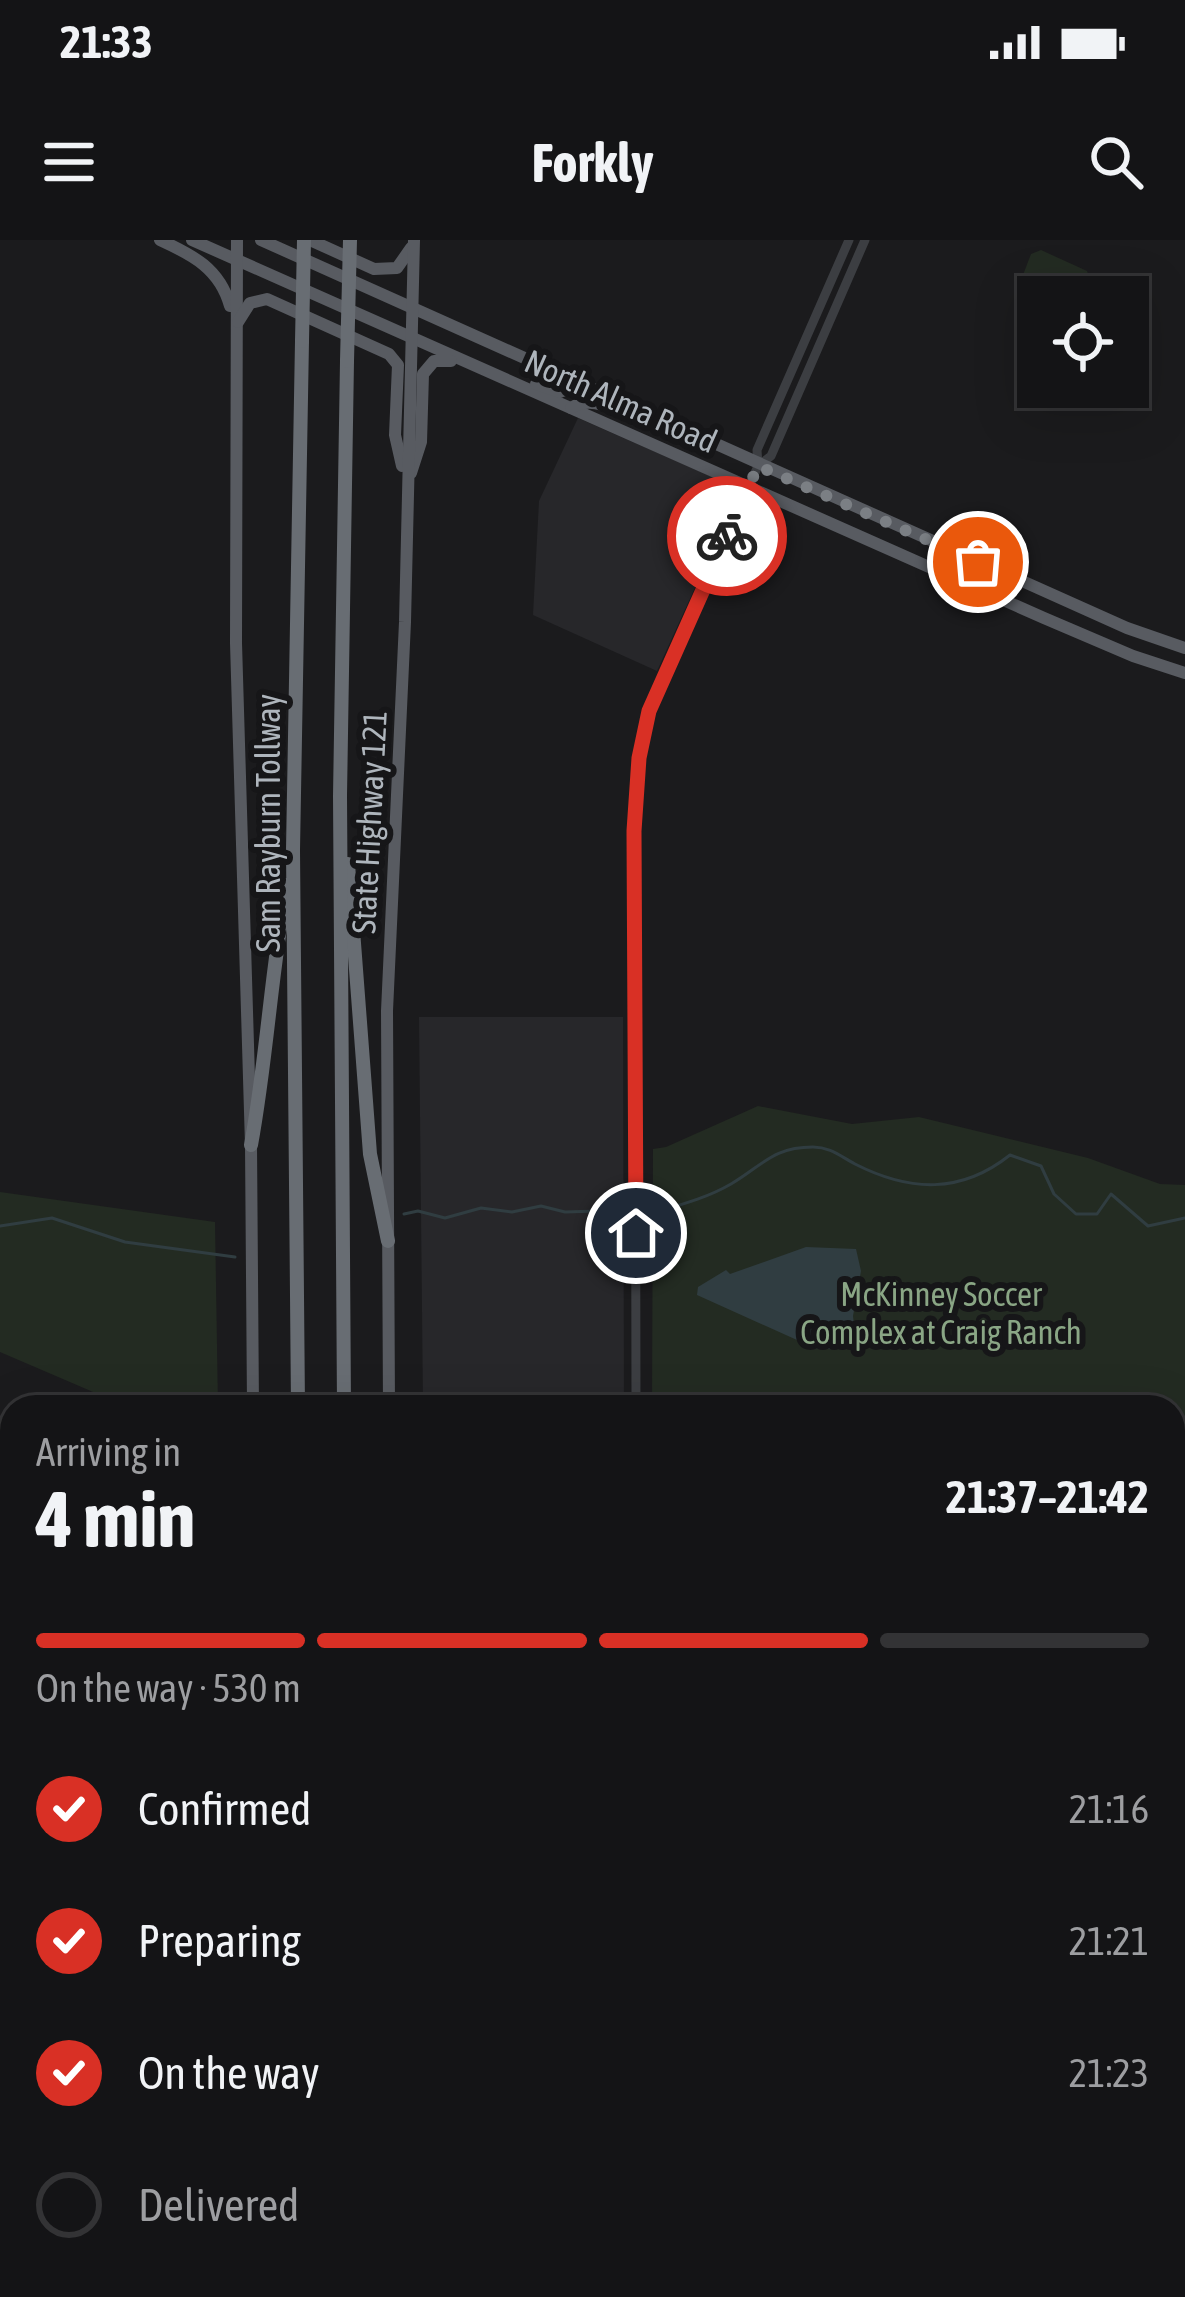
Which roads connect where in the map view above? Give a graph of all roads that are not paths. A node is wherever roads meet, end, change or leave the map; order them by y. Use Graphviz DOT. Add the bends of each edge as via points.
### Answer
graph roads {
  1 [pos="160,240"];
  2 [pos="192,240"];
  3 [pos="237,240"];
  4 [pos="261,240"];
  5 [pos="307,240"];
  6 [pos="350,240"];
  7 [pos="414,240"];
  8 [pos="849,240"];
  9 [pos="865,240"];
  10 [pos="236,258"];
  11 [pos="415,310"];
  12 [pos="235,331"];
  13 [pos="412,338"];
  14 [pos="472,365"];
  15 [pos="580,384"];
  16 [pos="518,385"];
  17 [pos="572,408"];
  18 [pos="661,421"];
  19 [pos="758,466"];
  20 [pos="406,485"];
  21 [pos="748,486"];
  22 [pos="978,562"];
  23 [pos="968,584"];
  24 [pos="1164,641"];
  25 [pos="1185,648"];
  26 [pos="1153,664"];
  27 [pos="1185,673"];
  28 [pos="340,796"];
  29 [pos="293,850"];
  30 [pos="250,1145"];
  31 [pos="388,1240"];
  32 [pos="253,1395"];
  33 [pos="298,1395"];
  34 [pos="344,1395"];
  35 [pos="389,1395"];
  36 [pos="636,1395"];
  1 -- 12 [label="main road" via="213,272"];
  2 -- 10 [label="main road, North Alma Road"];
  3 -- 10 [label="main road"];
  4 -- 11 [label="main road, North Alma Road"];
  5 -- 7 [label="main road" via="384,272 397,268"];
  5 -- 29 [label="highway, Sam Rayburn Tollway, bridge"];
  6 -- 28 [label="highway, bridge"];
  7 -- 11 [label="main road, State Highway 121"];
  8 -- 19 [label="street" via="757,450"];
  9 -- 19 [label="street" via="771,456"];
  10 -- 12 [label="main road"];
  10 -- 13 [label="main road, North Alma Road"];
  11 -- 13 [label="main road, State Highway 121"];
  11 -- 15 [label="main road, North Alma Road"];
  12 -- 20 [label="main road" via="246,306 267,299 389,354 398,365 395,435"];
  12 -- 30 [label="main road"];
  13 -- 14 [label="main road, North Alma Road"];
  13 -- 20 [label="main road, State Highway 121"];
  14 -- 16 [label="main road, North Alma Road"];
  14 -- 20 [label="main road" via="442,359 427,366 421,442"];
  15 -- 16 [label="main road" via="560,392"];
  15 -- 18 [label="main road, North Alma Road"];
  16 -- 17 [label="main road, North Alma Road"];
  17 -- 18 [label="main road" via="596,402"];
  17 -- 21 [label="main road, North Alma Road"];
  18 -- 19 [label="main road, North Alma Road"];
  19 -- 21 [label="street"];
  19 -- 22 [label="main road, North Alma Road"];
  20 -- 31 [label="main road, State Highway 121" via="387,1011"];
  21 -- 23 [label="main road, North Alma Road"];
  21 -- 36 [label="street" via="649,711 639,758"];
  22 -- 23 [label="main road"];
  22 -- 24 [label="main road, North Alma Road"];
  23 -- 26 [label="main road, North Alma Road"];
  24 -- 25 [label="main road, North Alma Road"];
  24 -- 26 [label="main road"];
  26 -- 27 [label="main road, North Alma Road"];
  28 -- 31 [label="highway" via="370,1154"];
  28 -- 34 [label="highway"];
  29 -- 30 [label="highway"];
  29 -- 33 [label="highway, Sam Rayburn Tollway"];
  30 -- 32 [label="main road"];
  31 -- 35 [label="main road, State Highway 121"];
}
